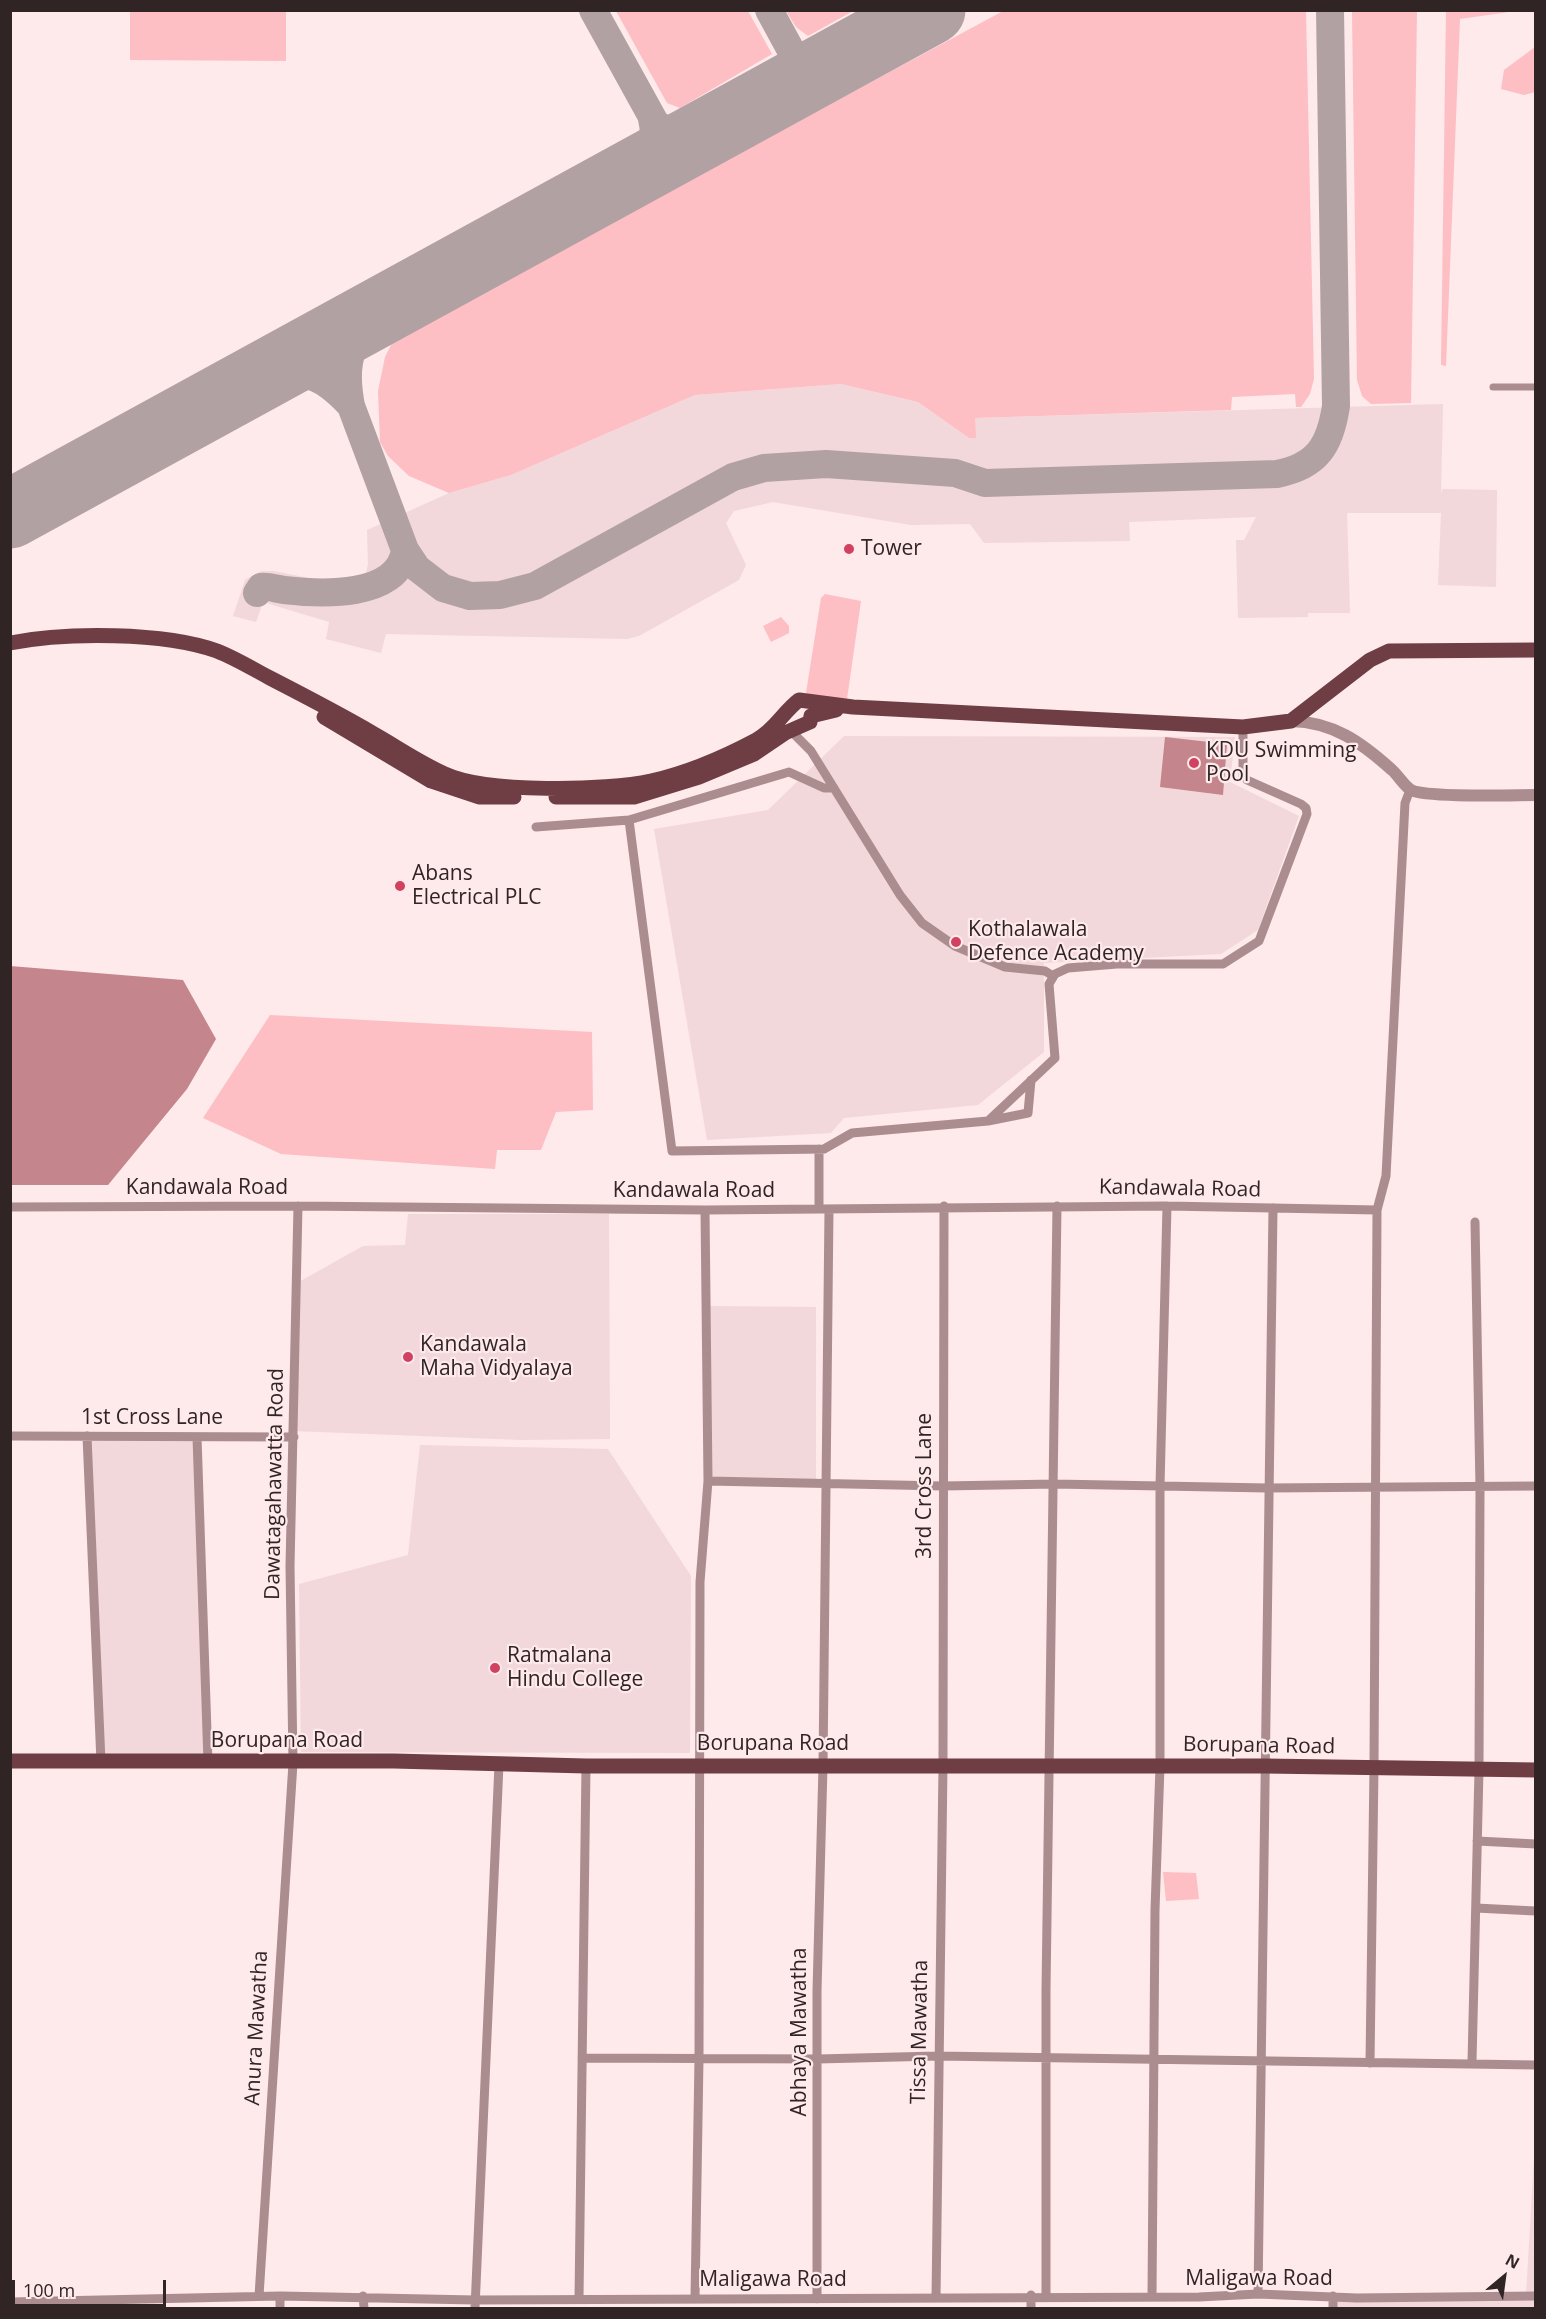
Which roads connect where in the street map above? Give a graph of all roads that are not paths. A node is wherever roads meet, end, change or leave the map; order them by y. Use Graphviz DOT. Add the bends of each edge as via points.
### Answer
graph roads {
  1 [pos="1493,387"];
  2 [pos="1536,387"];
  3 [pos="10,643"];
  4 [pos="1536,650"];
  5 [pos="810,714"];
  6 [pos="1291,721"];
  7 [pos="1243,728"];
  8 [pos="785,730"];
  9 [pos="811,751"];
  10 [pos="834,788"];
  11 [pos="1410,790"];
  12 [pos="1536,795"];
  13 [pos="629,820"];
  14 [pos="536,827"];
  15 [pos="1053,976"];
  16 [pos="1031,1080"];
  17 [pos="988,1121"];
  18 [pos="819,1149"];
  19 [pos="298,1206"];
  20 [pos="944,1206"];
  21 [pos="1057,1206"];
  22 [pos="1167,1206"];
  23 [pos="10,1207"];
  24 [pos="1273,1208"];
  25 [pos="824,1209"];
  26 [pos="705,1210"];
  27 [pos="1377,1210"];
  28 [pos="1475,1222"];
  29 [pos="10,1436"];
  30 [pos="87,1436"];
  31 [pos="197,1437"];
  32 [pos="294,1437"];
  33 [pos="708,1481"];
  34 [pos="826,1482"];
  35 [pos="1055,1484"];
  36 [pos="944,1486"];
  37 [pos="1160,1486"];
  38 [pos="1374,1486"];
  39 [pos="1536,1486"];
  40 [pos="1267,1488"];
  41 [pos="1480,1488"];
  42 [pos="10,1761"];
  43 [pos="101,1762"];
  44 [pos="208,1762"];
  45 [pos="293,1763"];
  46 [pos="499,1764"];
  47 [pos="699,1765"];
  48 [pos="1049,1765"];
  49 [pos="586,1766"];
  50 [pos="823,1766"];
  51 [pos="943,1766"];
  52 [pos="1160,1766"];
  53 [pos="1265,1766"];
  54 [pos="1374,1768"];
  55 [pos="1479,1770"];
  56 [pos="1536,1770"];
  57 [pos="1478,1841"];
  58 [pos="1536,1844"];
  59 [pos="1476,1908"];
  60 [pos="1534,1911"];
  61 [pos="938,2056"];
  62 [pos="1046,2057"];
  63 [pos="582,2058"];
  64 [pos="699,2059"];
  65 [pos="818,2059"];
  66 [pos="1154,2059"];
  67 [pos="1261,2061"];
  68 [pos="1472,2062"];
  69 [pos="1370,2063"];
  70 [pos="1536,2065"];
  71 [pos="1258,2294"];
  72 [pos="1030,2295"];
  73 [pos="259,2296"];
  74 [pos="280,2296"];
  75 [pos="363,2296"];
  76 [pos="1046,2296"];
  77 [pos="1124,2296"];
  78 [pos="1152,2296"];
  79 [pos="1333,2296"];
  80 [pos="1536,2296"];
  81 [pos="562,2297"];
  82 [pos="579,2298"];
  83 [pos="695,2298"];
  84 [pos="936,2298"];
  85 [pos="817,2299"];
  86 [pos="10,2302"];
  87 [pos="475,2304"];
  88 [pos="783,2304"];
  89 [pos="280,2308"];
  90 [pos="364,2308"];
  91 [pos="562,2308"];
  92 [pos="1031,2308"];
  93 [pos="1125,2308"];
  94 [pos="1333,2308"];
  1 -- 2 [label="street"];
  3 -- 8 [label="main road" via="86,637 156,639 218,652 445,775 487,786 630,785 654,780"];
  4 -- 6 [label="main road" via="1389,651 1370,660"];
  5 -- 7 [label="main road" via="854,707"];
  5 -- 8 [label="main road"];
  5 -- 8 [label="main road" via="800,700 790,708"];
  5 -- 9 [label="street" via="807,732"];
  6 -- 7 [label="main road"];
  6 -- 11 [label="street" via="1319,724 1347,735 1378,757"];
  7 -- 15 [label="street" via="1243,775 1301,804 1307,814 1259,941 1223,964 1086,966 1068,968"];
  8 -- 9 [label="street"];
  9 -- 10 [label="street"];
  10 -- 13 [label="street" via="824,788 789,772"];
  10 -- 15 [label="street" via="911,911 937,936 1005,967 1045,971"];
  11 -- 12 [label="street"];
  11 -- 27 [label="street" via="1405,803 1386,1176"];
  13 -- 14 [label="street"];
  13 -- 18 [label="street" via="672,1151"];
  15 -- 16 [label="street" via="1049,989 1055,1058"];
  16 -- 17 [label="street"];
  16 -- 17 [label="street" via="1028,1113"];
  17 -- 18 [label="street" via="852,1133 829,1148"];
  18 -- 25 [label="street, Abhaya Mawatha"];
  19 -- 23 [label="street, Kandawala Road"];
  19 -- 26 [label="street, Kandawala Road"];
  19 -- 32 [label="street, Dawatagahawatta Road"];
  20 -- 21 [label="street, Kandawala Road"];
  20 -- 25 [label="street, Kandawala Road"];
  20 -- 36 [label="street, 3rd Cross Lane"];
  21 -- 22 [label="street, Kandawala Road"];
  21 -- 35 [label="street"];
  22 -- 24 [label="street, Kandawala Road"];
  22 -- 37 [label="street"];
  24 -- 27 [label="street, Kandawala Road"];
  24 -- 40 [label="street"];
  25 -- 26 [label="street, Kandawala Road"];
  25 -- 34 [label="street, Abhaya Mawatha"];
  26 -- 33 [label="street"];
  27 -- 38 [label="street"];
  28 -- 41 [label="street"];
  29 -- 30 [label="street, 1st Cross Lane"];
  30 -- 31 [label="street, 1st Cross Lane"];
  30 -- 43 [label="street"];
  31 -- 32 [label="street, 1st Cross Lane"];
  31 -- 44 [label="street"];
  32 -- 45 [label="street, Dawatagahawatta Road" via="290,1566"];
  33 -- 34 [label="street"];
  33 -- 47 [label="street" via="700,1582"];
  34 -- 36 [label="street"];
  34 -- 50 [label="street, Abhaya Mawatha"];
  35 -- 36 [label="street"];
  35 -- 37 [label="street"];
  35 -- 48 [label="street"];
  36 -- 51 [label="street, 3rd Cross Lane"];
  37 -- 40 [label="street"];
  37 -- 52 [label="street"];
  38 -- 40 [label="street"];
  38 -- 41 [label="street"];
  38 -- 54 [label="street"];
  39 -- 41 [label="street"];
  40 -- 53 [label="street"];
  41 -- 55 [label="street"];
  42 -- 43 [label="main road, Borupana Road"];
  43 -- 44 [label="main road, Borupana Road"];
  44 -- 45 [label="main road, Borupana Road"];
  45 -- 46 [label="main road, Borupana Road"];
  45 -- 73 [label="street, Anura Mawatha"];
  46 -- 49 [label="main road, Borupana Road"];
  46 -- 87 [label="street"];
  47 -- 49 [label="main road, Borupana Road"];
  47 -- 50 [label="main road, Borupana Road"];
  47 -- 64 [label="street"];
  48 -- 51 [label="main road, Borupana Road"];
  48 -- 52 [label="main road, Borupana Road"];
  48 -- 62 [label="street"];
  49 -- 63 [label="street"];
  50 -- 51 [label="main road, Borupana Road"];
  50 -- 65 [label="street, Abhaya Mawatha"];
  51 -- 61 [label="street, Tissa Mawatha"];
  52 -- 53 [label="main road, Borupana Road"];
  52 -- 66 [label="street"];
  53 -- 54 [label="main road, Borupana Road"];
  53 -- 67 [label="street"];
  54 -- 55 [label="main road, Borupana Road"];
  54 -- 69 [label="street"];
  55 -- 56 [label="main road, Borupana Road"];
  55 -- 57 [label="street"];
  57 -- 58 [label="street"];
  57 -- 59 [label="street"];
  59 -- 60 [label="street"];
  59 -- 68 [label="street"];
  61 -- 62 [label="street"];
  61 -- 65 [label="street"];
  61 -- 84 [label="street, Tissa Mawatha"];
  62 -- 66 [label="street"];
  62 -- 76 [label="street"];
  63 -- 64 [label="street"];
  63 -- 82 [label="street"];
  64 -- 65 [label="street"];
  64 -- 83 [label="street"];
  65 -- 85 [label="street, Abhaya Mawatha"];
  66 -- 67 [label="street"];
  66 -- 78 [label="street"];
  67 -- 69 [label="street"];
  67 -- 71 [label="street"];
  68 -- 69 [label="street"];
  68 -- 70 [label="street"];
  71 -- 78 [label="street, Maligawa Road"];
  71 -- 79 [label="street, Maligawa Road"];
  72 -- 76 [label="street, Maligawa Road"];
  72 -- 84 [label="street, Maligawa Road"];
  72 -- 92 [label="street"];
  73 -- 74 [label="street, Maligawa Road"];
  73 -- 86 [label="street, Maligawa Road"];
  74 -- 75 [label="street, Maligawa Road"];
  74 -- 89 [label="street"];
  75 -- 87 [label="street, Maligawa Road"];
  75 -- 90 [label="street"];
  76 -- 77 [label="street, Maligawa Road"];
  77 -- 78 [label="street, Maligawa Road"];
  77 -- 93 [label="street"];
  79 -- 80 [label="street, Maligawa Road"];
  79 -- 94 [label="street"];
  81 -- 82 [label="street, Maligawa Road"];
  81 -- 87 [label="street, Maligawa Road"];
  81 -- 91 [label="street"];
  82 -- 83 [label="street, Maligawa Road"];
  83 -- 88 [label="street, Maligawa Road"];
  84 -- 85 [label="street, Maligawa Road"];
  85 -- 88 [label="street, Maligawa Road"];
}
